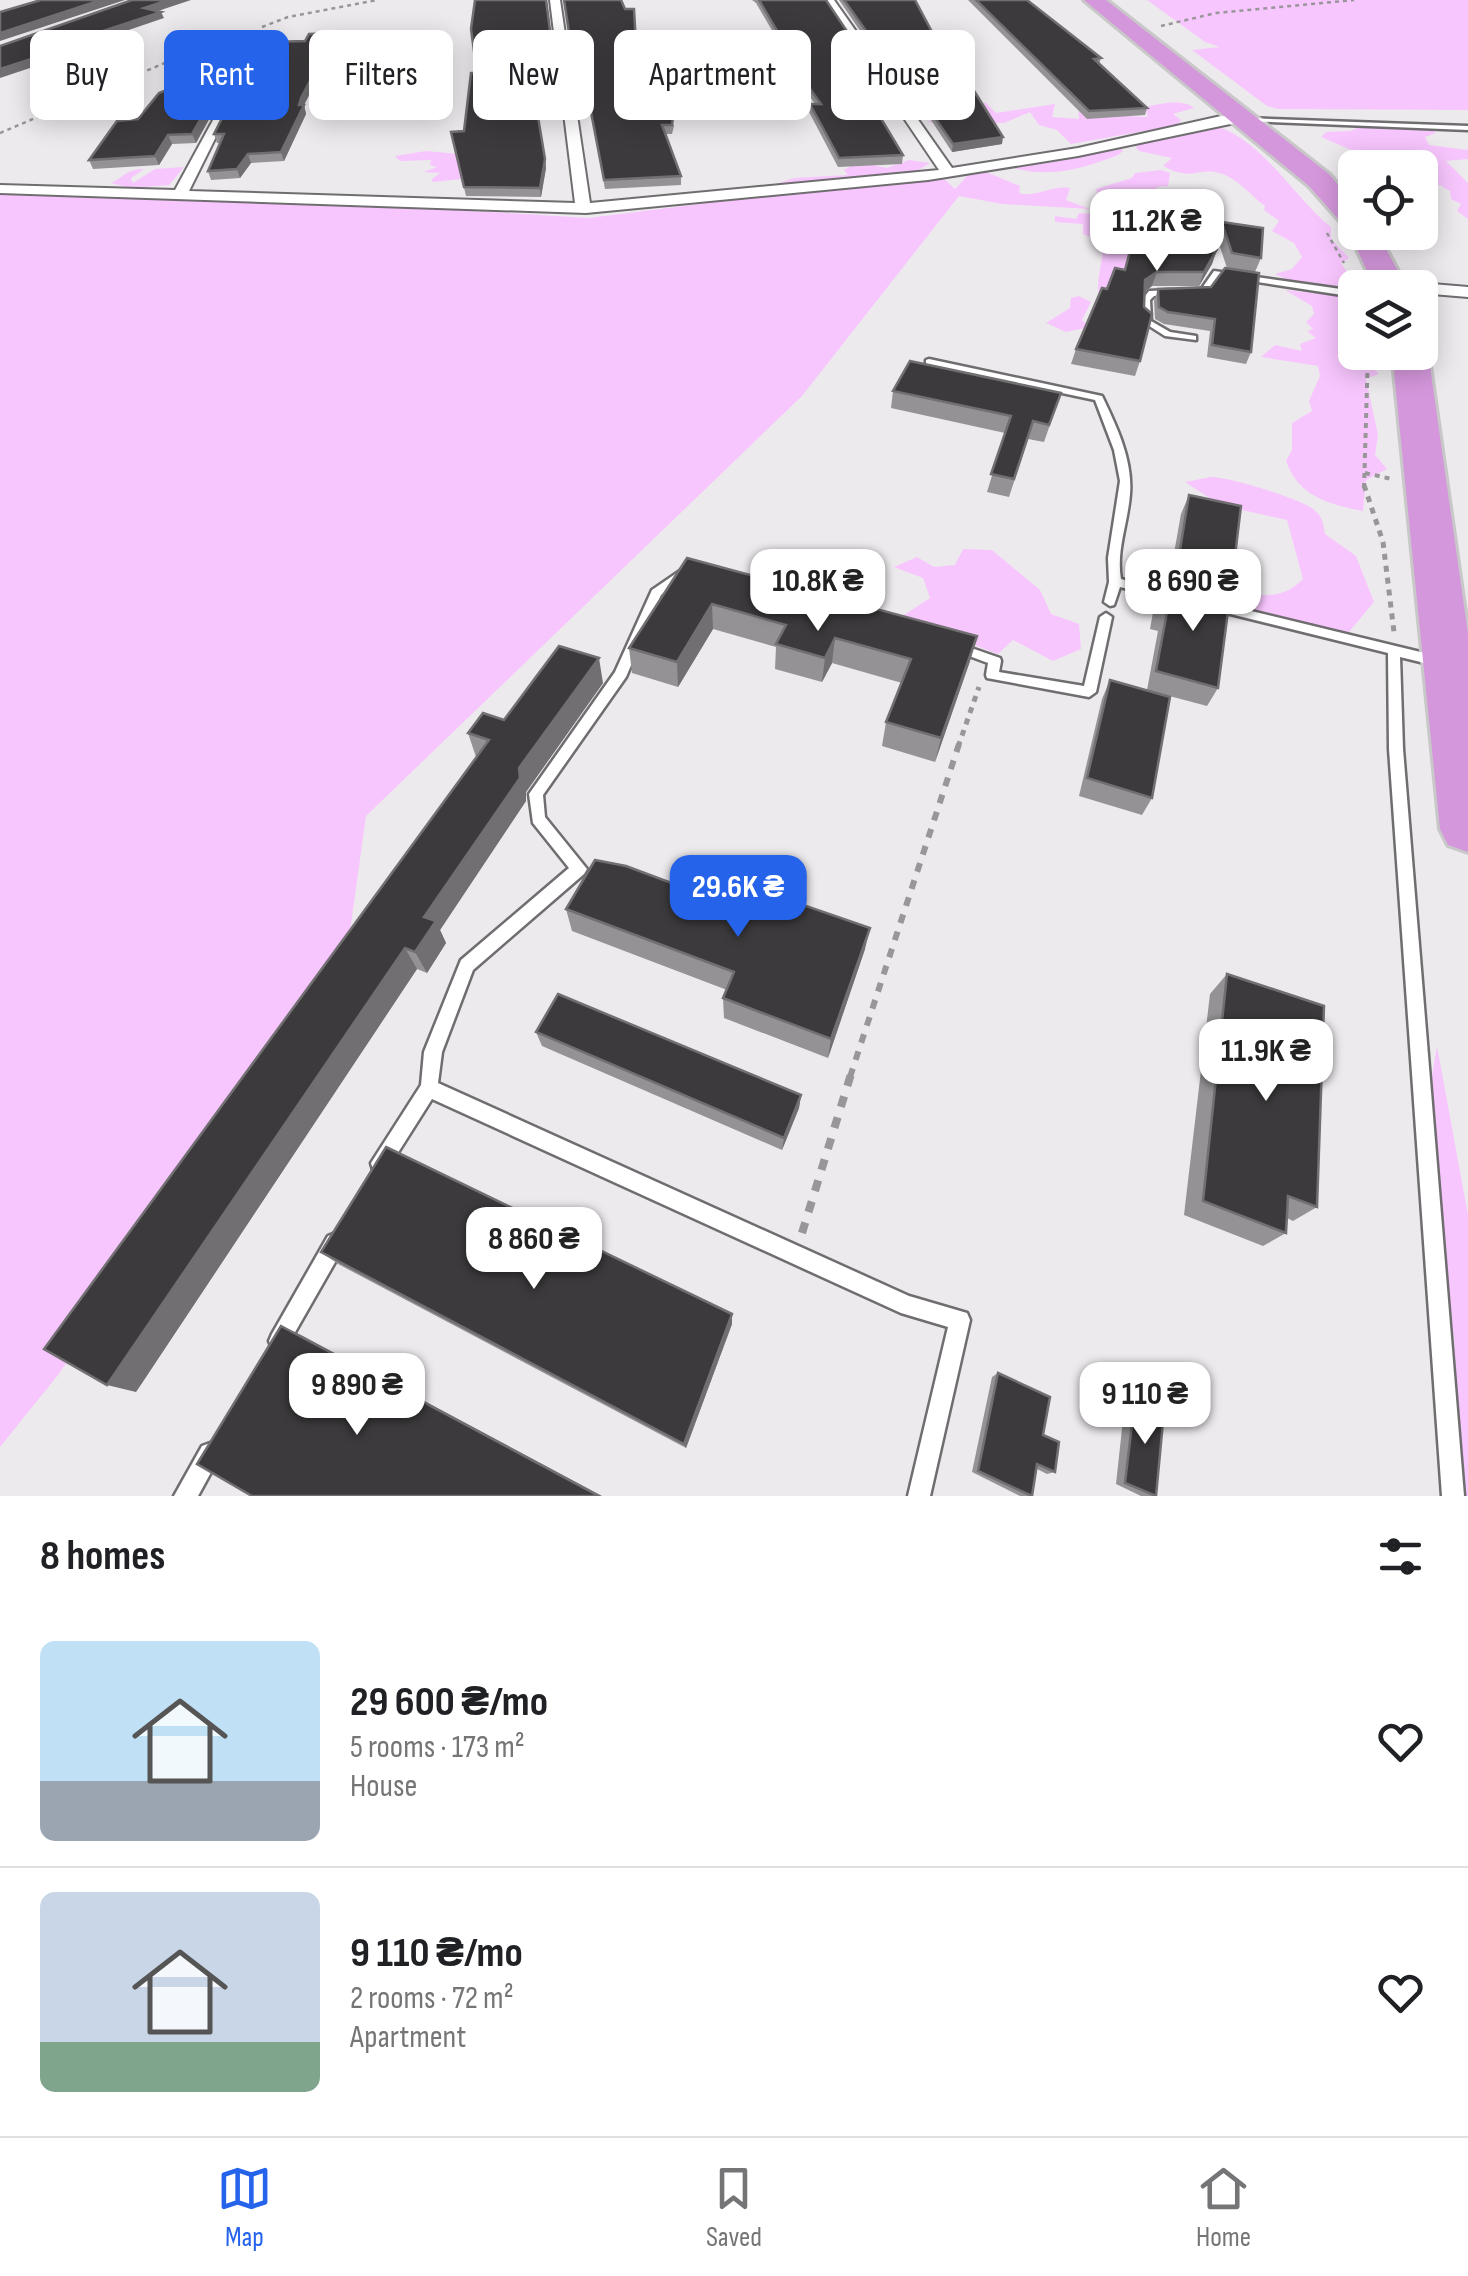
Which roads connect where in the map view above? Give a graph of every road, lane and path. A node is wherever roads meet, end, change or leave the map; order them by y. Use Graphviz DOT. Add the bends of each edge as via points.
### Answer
graph roads {
  1 [pos="377,0"];
  2 [pos="555,0"];
  3 [pos="829,0"];
  4 [pos="1094,0"];
  5 [pos="1269,0"];
  6 [pos="1354,0"];
  7 [pos="1282,7"];
  8 [pos="1164,32"];
  9 [pos="217,120"];
  10 [pos="1253,125"];
  11 [pos="1468,128"];
  12 [pos="0,133"];
  13 [pos="948,173"];
  14 [pos="0,189"];
  15 [pos="180,194"];
  16 [pos="1338,203"];
  17 [pos="583,208"];
  18 [pos="1376,250"];
  19 [pos="1391,270"];
  20 [pos="1438,290"];
  21 [pos="1338,291"];
  22 [pos="1468,292"];
  23 [pos="1193,338"];
  24 [pos="929,362"];
  25 [pos="1368,370"];
  26 [pos="1412,370"];
  27 [pos="1366,472"];
  28 [pos="1397,480"];
  29 [pos="698,570"];
  30 [pos="1116,582"];
  31 [pos="1190,600"];
  32 [pos="1110,602"];
  33 [pos="1208,605"];
  34 [pos="1106,618"];
  35 [pos="946,643"];
  36 [pos="1394,650"];
  37 [pos="1448,664"];
  38 [pos="992,675"];
  39 [pos="1468,830"];
  40 [pos="430,1088"];
  41 [pos="367,1185"];
  42 [pos="348,1220"];
  43 [pos="795,1255"];
  44 [pos="270,1355"];
  45 [pos="223,1433"];
  46 [pos="185,1496"];
  47 [pos="920,1496"];
  48 [pos="1453,1496"];
  1 -- 12 [label="path" via="288,17 200,48"];
  2 -- 17 [label="street"];
  3 -- 13 [label="street"];
  4 -- 10 [label="highway"];
  5 -- 7 [label="path"];
  6 -- 7 [label="path"];
  7 -- 8 [label="path" via="1176,20 1162,24"];
  9 -- 15 [label="street"];
  10 -- 11 [label="lane"];
  10 -- 13 [label="street" via="1222,120"];
  10 -- 16 [label="highway"];
  13 -- 17 [label="street"];
  14 -- 15 [label="street"];
  15 -- 17 [label="street"];
  18 -- 19 [label="highway"];
  20 -- 22 [label="street"];
  21 -- 23 [label="lane" via="1219,268 1203,293 1152,293 1147,322"];
  24 -- 30 [label="lane" via="1099,398 1125,477 1112,566"];
  25 -- 27 [label="path"];
  26 -- 37 [label="highway"];
  27 -- 28 [label="path"];
  27 -- 36 [label="path" via="1364,494 1376,512 1390,573"];
  29 -- 40 [label="lane" via="682,571 656,593 620,674 536,794 538,819 586,870 467,965 433,1052"];
  30 -- 31 [label="lane"];
  30 -- 32 [label="lane"];
  33 -- 36 [label="lane"];
  34 -- 38 [label="lane" via="1088,692"];
  35 -- 38 [label="lane" via="995,660"];
  36 -- 37 [label="lane"];
  36 -- 48 [label="lane"];
  37 -- 39 [label="highway"];
  38 -- 43 [label="path" via="976,690 944,783"];
  40 -- 41 [label="lane"];
  40 -- 43 [label="lane"];
  42 -- 44 [label="lane"];
  43 -- 47 [label="lane" via="908,1306 960,1320"];
  45 -- 46 [label="lane"];
}
